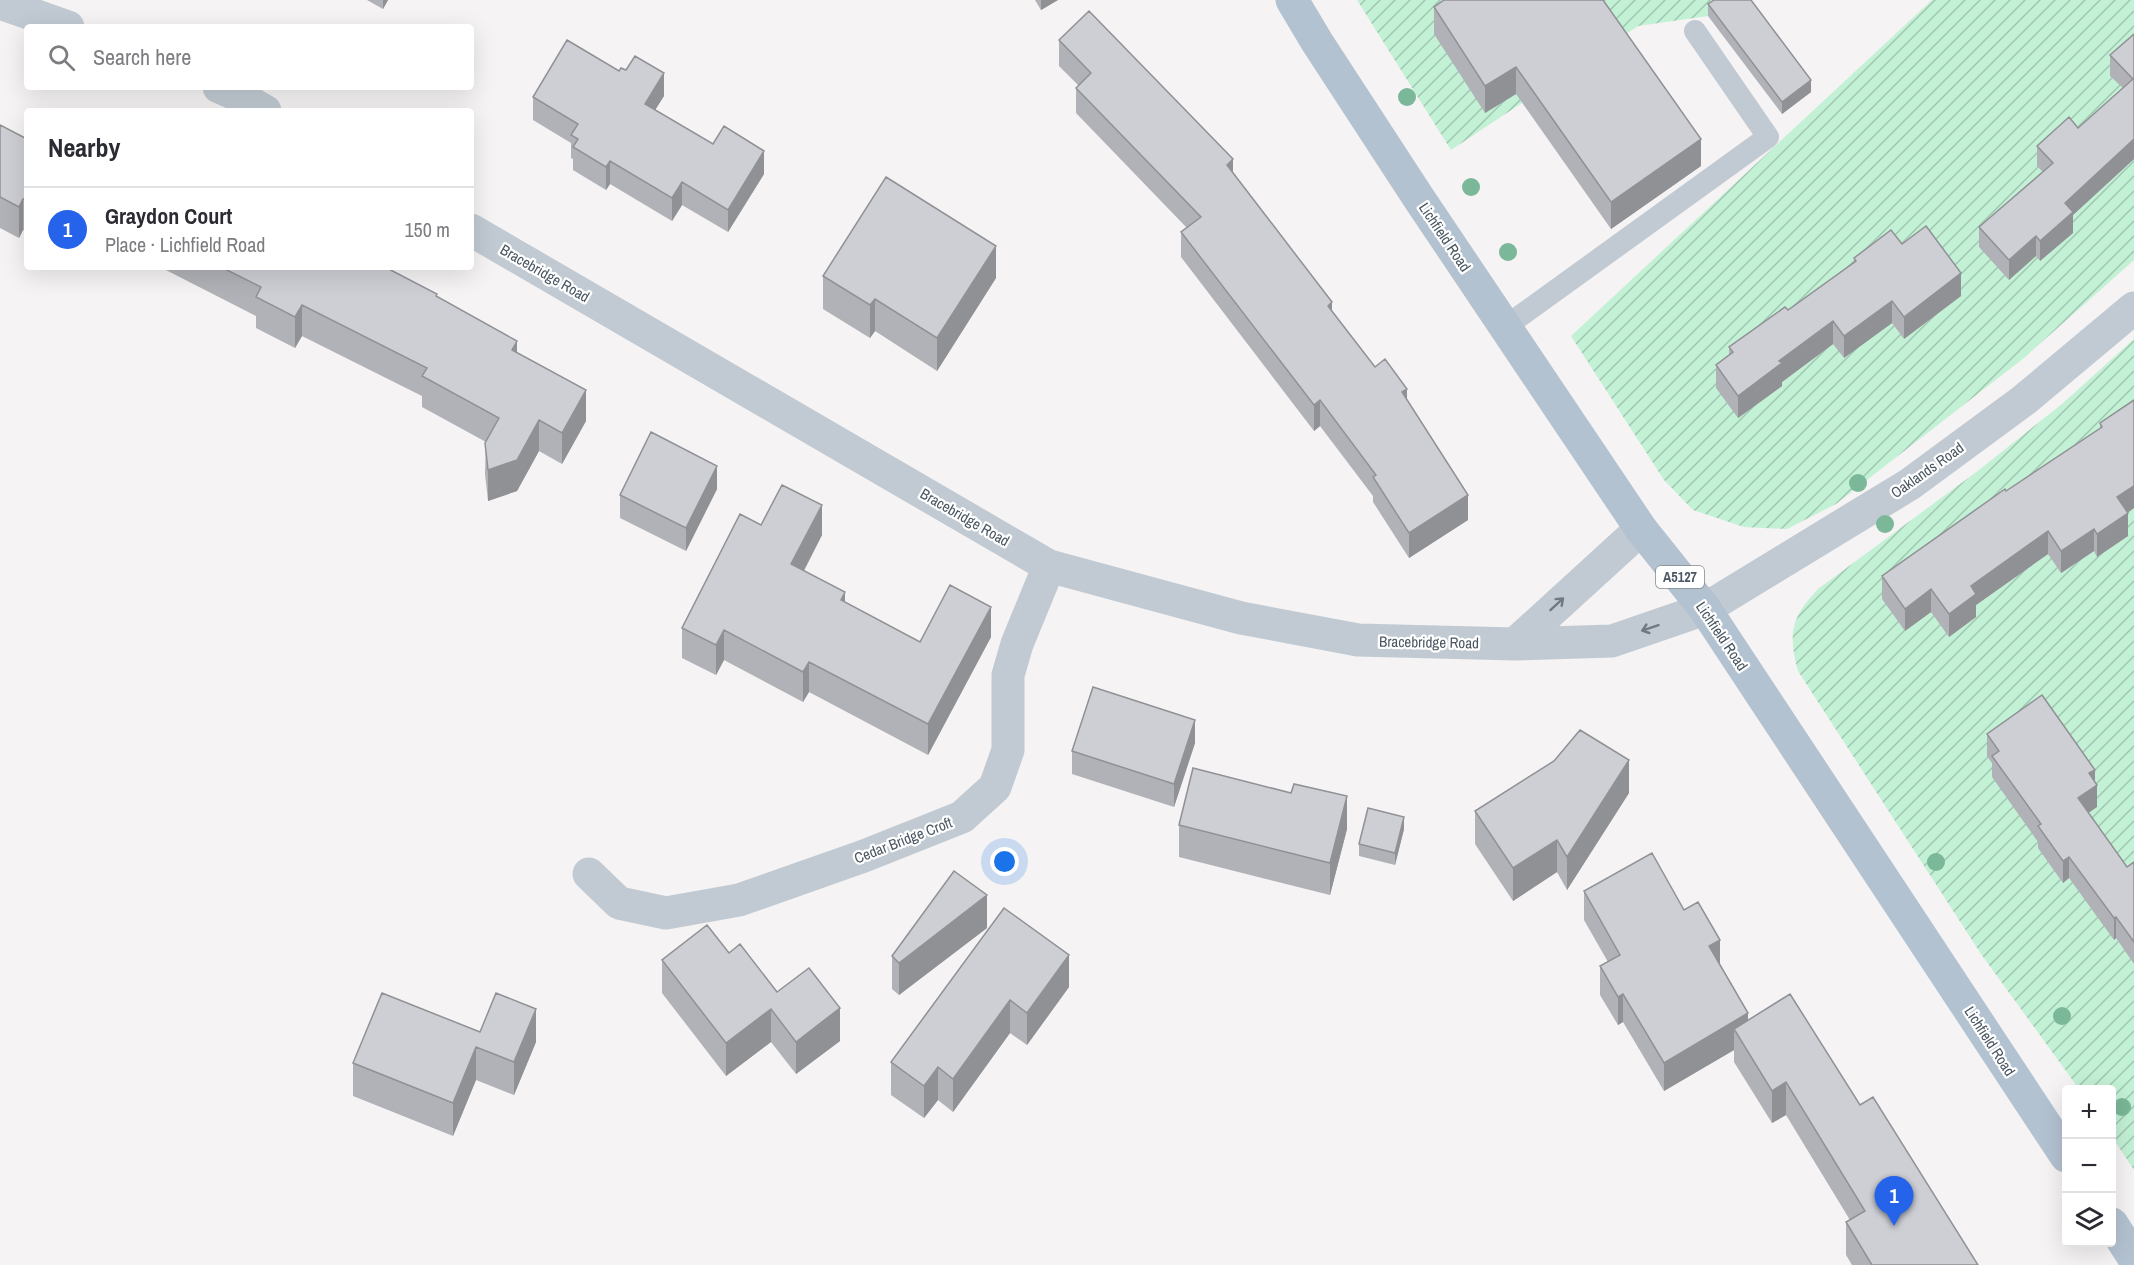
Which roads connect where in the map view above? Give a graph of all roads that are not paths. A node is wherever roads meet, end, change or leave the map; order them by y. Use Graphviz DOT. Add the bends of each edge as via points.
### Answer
graph roads {
  1 [pos="1292,0"];
  2 [pos="0,3"];
  3 [pos="60,24"];
  4 [pos="1695,31"];
  5 [pos="226,90"];
  6 [pos="260,108"];
  7 [pos="474,232"];
  8 [pos="2134,308"];
  9 [pos="1505,327"];
  10 [pos="1641,529"];
  11 [pos="1049,566"];
  12 [pos="1705,609"];
  13 [pos="1515,644"];
  14 [pos="589,874"];
  15 [pos="2062,1148"];
  16 [pos="2116,1230"];
  17 [pos="2134,1258"];
  1 -- 9 [label="main road, Lichfield Road / A5127"];
  2 -- 3 [label="street"];
  4 -- 9 [label="lane" via="1768,137"];
  5 -- 6 [label="street"];
  7 -- 11 [label="street, Bracebridge Road"];
  8 -- 12 [label="street, Oaklands Road" via="2024,400 1910,484"];
  9 -- 10 [label="main road, Lichfield Road / A5127"];
  10 -- 12 [label="main road, Lichfield Road / A5127"];
  13 -- 10 [label="street, one-way"];
  11 -- 13 [label="street, Bracebridge Road" via="1241,618 1358,640"];
  11 -- 14 [label="street, Cedar Bridge Croft" via="1008,675 1008,750 995,787 962,817 739,900 666,913 619,903"];
  12 -- 13 [label="street, Bracebridge Road, one-way" via="1612,641"];
  12 -- 15 [label="main road, Lichfield Road / A5127"];
  16 -- 17 [label="main road"];
}
